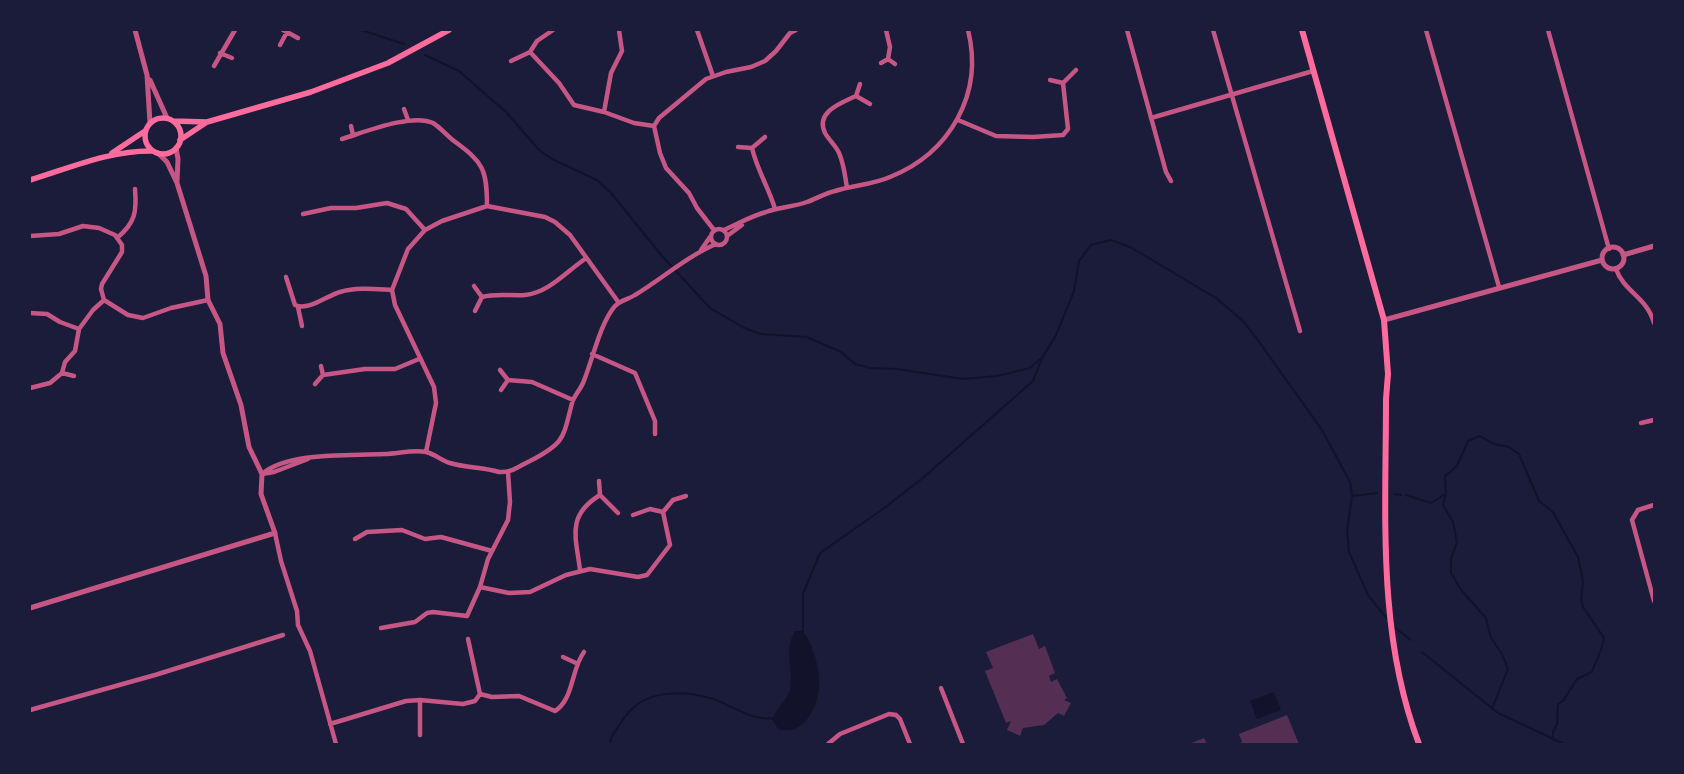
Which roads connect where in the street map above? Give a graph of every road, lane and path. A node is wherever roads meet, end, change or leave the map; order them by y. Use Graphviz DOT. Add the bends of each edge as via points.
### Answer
graph roads {
  1 [pos="135,30"];
  2 [pos="235,30"];
  3 [pos="448,30"];
  4 [pos="553,30"];
  5 [pos="619,30"];
  6 [pos="697,30"];
  7 [pos="796,30"];
  8 [pos="886,30"];
  9 [pos="968,30"];
  10 [pos="1127,30"];
  11 [pos="1213,30"];
  12 [pos="1302,30"];
  13 [pos="1426,30"];
  14 [pos="1548,30"];
  15 [pos="285,31"];
  16 [pos="789,31"];
  17 [pos="298,38"];
  18 [pos="280,45"];
  19 [pos="530,52"];
  20 [pos="220,53"];
  21 [pos="232,58"];
  22 [pos="888,59"];
  23 [pos="511,61"];
  24 [pos="881,64"];
  25 [pos="895,64"];
  26 [pos="214,66"];
  27 [pos="1076,70"];
  28 [pos="1313,72"];
  29 [pos="147,75"];
  30 [pos="713,76"];
  31 [pos="1050,80"];
  32 [pos="1063,83"];
  33 [pos="860,84"];
  34 [pos="1231,95"];
  35 [pos="856,96"];
  36 [pos="870,104"];
  37 [pos="404,109"];
  38 [pos="604,112"];
  39 [pos="1151,118"];
  40 [pos="170,120"];
  41 [pos="408,120"];
  42 [pos="958,120"];
  43 [pos="207,122"];
  44 [pos="150,123"];
  45 [pos="351,126"];
  46 [pos="654,126"];
  47 [pos="145,131"];
  48 [pos="353,136"];
  49 [pos="765,137"];
  50 [pos="342,139"];
  51 [pos="180,140"];
  52 [pos="738,147"];
  53 [pos="176,148"];
  54 [pos="752,148"];
  55 [pos="155,152"];
  56 [pos="108,156"];
  57 [pos="30,180"];
  58 [pos="1171,181"];
  59 [pos="177,183"];
  60 [pos="847,188"];
  61 [pos="135,189"];
  62 [pos="129,195"];
  63 [pos="136,196"];
  64 [pos="487,206"];
  65 [pos="775,209"];
  66 [pos="303,214"];
  67 [pos="747,221"];
  68 [pos="425,230"];
  69 [pos="714,230"];
  70 [pos="724,230"];
  71 [pos="30,236"];
  72 [pos="727,236"];
  73 [pos="710,237"];
  74 [pos="117,238"];
  75 [pos="716,244"];
  76 [pos="1654,246"];
  77 [pos="1608,249"];
  78 [pos="700,251"];
  79 [pos="1623,255"];
  80 [pos="585,259"];
  81 [pos="1602,260"];
  82 [pos="1616,269"];
  83 [pos="286,278"];
  84 [pos="474,286"];
  85 [pos="1499,288"];
  86 [pos="392,290"];
  87 [pos="482,297"];
  88 [pos="104,300"];
  89 [pos="208,300"];
  90 [pos="619,303"];
  91 [pos="298,307"];
  92 [pos="475,311"];
  93 [pos="30,313"];
  94 [pos="1384,320"];
  95 [pos="1654,323"];
  96 [pos="302,326"];
  97 [pos="79,329"];
  98 [pos="1300,331"];
  99 [pos="592,354"];
  100 [pos="419,359"];
  101 [pos="321,366"];
  102 [pos="500,370"];
  103 [pos="62,373"];
  104 [pos="323,375"];
  105 [pos="74,376"];
  106 [pos="508,380"];
  107 [pos="315,384"];
  108 [pos="30,388"];
  109 [pos="501,390"];
  110 [pos="574,400"];
  111 [pos="1654,420"];
  112 [pos="1641,423"];
  113 [pos="655,434"];
  114 [pos="426,452"];
  115 [pos="508,472"];
  116 [pos="262,474"];
  117 [pos="599,481"];
  118 [pos="600,495"];
  119 [pos="686,496"];
  120 [pos="1654,505"];
  121 [pos="663,512"];
  122 [pos="618,513"];
  123 [pos="633,515"];
  124 [pos="275,533"];
  125 [pos="355,538"];
  126 [pos="492,551"];
  127 [pos="580,570"];
  128 [pos="480,587"];
  129 [pos="1654,601"];
  130 [pos="30,608"];
  131 [pos="380,628"];
  132 [pos="283,635"];
  133 [pos="468,639"];
  134 [pos="584,652"];
  135 [pos="563,657"];
  136 [pos="576,663"];
  137 [pos="941,688"];
  138 [pos="480,694"];
  139 [pos="420,700"];
  140 [pos="30,710"];
  141 [pos="330,724"];
  142 [pos="420,735"];
  143 [pos="830,743"];
  144 [pos="336,744"];
  145 [pos="910,744"];
  146 [pos="963,744"];
  147 [pos="1419,744"];
  1 -- 29 [label="street"];
  2 -- 20 [label="street"];
  3 -- 43 [label="main road" via="401,57 311,92"];
  4 -- 19 [label="street"];
  5 -- 38 [label="street" via="622,51 611,73"];
  6 -- 30 [label="street"];
  7 -- 16 [label="street"];
  8 -- 22 [label="street" via="890,47"];
  9 -- 42 [label="street" via="972,52 971,75"];
  10 -- 39 [label="street"];
  11 -- 34 [label="street"];
  12 -- 28 [label="main road"];
  13 -- 85 [label="street"];
  14 -- 77 [label="street"];
  15 -- 17 [label="street"];
  15 -- 18 [label="street"];
  16 -- 30 [label="street" via="765,61 752,68"];
  19 -- 23 [label="street"];
  19 -- 38 [label="street" via="574,105"];
  20 -- 21 [label="street"];
  20 -- 26 [label="street"];
  22 -- 24 [label="street"];
  22 -- 25 [label="street"];
  27 -- 32 [label="street"];
  28 -- 34 [label="street"];
  28 -- 94 [label="main road"];
  29 -- 40 [label="street"];
  29 -- 44 [label="street"];
  30 -- 46 [label="street" via="690,91"];
  31 -- 32 [label="street"];
  32 -- 42 [label="street" via="1068,121 1068,129 1063,135 996,136"];
  33 -- 35 [label="street"];
  34 -- 39 [label="street"];
  34 -- 98 [label="street"];
  35 -- 36 [label="street"];
  35 -- 60 [label="street" via="829,110 823,121 826,135 839,152"];
  37 -- 41 [label="street"];
  38 -- 46 [label="street" via="634,123"];
  39 -- 58 [label="street"];
  40 -- 43 [label="main road"];
  40 -- 44 [label="main road"];
  40 -- 51 [label="main road" via="180,130"];
  41 -- 48 [label="street"];
  41 -- 64 [label="street" via="433,123 476,157 486,180"];
  42 -- 60 [label="street" via="938,146 913,166 883,180"];
  43 -- 51 [label="main road"];
  44 -- 47 [label="main road"];
  45 -- 48 [label="street"];
  46 -- 69 [label="street" via="666,168 689,192"];
  47 -- 55 [label="main road" via="146,142"];
  47 -- 56 [label="main road"];
  48 -- 50 [label="street"];
  49 -- 54 [label="street"];
  51 -- 53 [label="main road"];
  52 -- 54 [label="street"];
  53 -- 55 [label="main road" via="164,154"];
  53 -- 59 [label="street"];
  54 -- 65 [label="street"];
  55 -- 56 [label="main road" via="136,150"];
  55 -- 59 [label="street" via="167,162"];
  56 -- 57 [label="main road"];
  59 -- 89 [label="street" via="206,276"];
  60 -- 65 [label="street" via="797,206"];
  61 -- 63 [label="street"];
  62 -- 63 [label="street"];
  63 -- 74 [label="street" via="133,223"];
  64 -- 68 [label="street"];
  64 -- 80 [label="street" via="535,214 555,222 570,235"];
  65 -- 67 [label="street"];
  66 -- 68 [label="street" via="387,203 406,209"];
  67 -- 70 [label="street"];
  67 -- 72 [label="street"];
  68 -- 86 [label="street" via="408,250"];
  69 -- 70 [label="street"];
  69 -- 73 [label="street"];
  70 -- 72 [label="street"];
  71 -- 74 [label="street" via="52,235 91,226"];
  72 -- 75 [label="street" via="723,244"];
  73 -- 75 [label="street"];
  73 -- 78 [label="street"];
  74 -- 88 [label="street" via="122,252 102,284"];
  75 -- 78 [label="street"];
  76 -- 79 [label="street"];
  77 -- 79 [label="street" via="1618,250"];
  77 -- 81 [label="street"];
  78 -- 90 [label="street"];
  79 -- 82 [label="street" via="1623,262"];
  80 -- 87 [label="street" via="541,291"];
  80 -- 90 [label="street"];
  81 -- 82 [label="street" via="1609,268"];
  81 -- 85 [label="street"];
  82 -- 95 [label="street" via="1620,279 1645,303"];
  83 -- 91 [label="street"];
  84 -- 87 [label="street"];
  85 -- 94 [label="street"];
  86 -- 91 [label="street" via="346,290 315,304"];
  86 -- 100 [label="street"];
  87 -- 92 [label="street"];
  88 -- 89 [label="street" via="128,315 143,318"];
  88 -- 97 [label="street"];
  89 -- 116 [label="street" via="220,324 223,353 241,404 249,447"];
  90 -- 99 [label="street"];
  91 -- 96 [label="street"];
  93 -- 97 [label="street" via="47,314"];
  94 -- 147 [label="main road" via="1388,374 1387,596 1392,642"];
  97 -- 103 [label="street" via="75,350 65,362"];
  99 -- 110 [label="street" via="583,384"];
  99 -- 113 [label="street" via="635,373 655,420"];
  100 -- 104 [label="street" via="395,369"];
  100 -- 114 [label="street" via="436,395"];
  101 -- 104 [label="street"];
  102 -- 106 [label="street"];
  103 -- 105 [label="street"];
  103 -- 108 [label="street" via="50,383"];
  104 -- 107 [label="street"];
  106 -- 109 [label="street"];
  106 -- 110 [label="street" via="532,382"];
  110 -- 115 [label="street" via="568,425 557,444"];
  111 -- 112 [label="street"];
  114 -- 115 [label="street" via="447,463"];
  114 -- 116 [label="street" via="348,453 309,459"];
  115 -- 126 [label="street" via="510,511"];
  116 -- 124 [label="street" via="261,494"];
  117 -- 118 [label="street"];
  118 -- 122 [label="street"];
  118 -- 127 [label="street" via="583,509 575,526"];
  119 -- 121 [label="street" via="673,500"];
  120 -- 129 [label="street" via="1638,510 1632,520"];
  121 -- 123 [label="street" via="650,509"];
  121 -- 127 [label="street" via="670,545 648,575 638,577"];
  124 -- 130 [label="street"];
  124 -- 141 [label="street" via="298,625 310,651"];
  125 -- 126 [label="street" via="367,532 402,530 425,539 442,537"];
  126 -- 128 [label="street"];
  127 -- 128 [label="street" via="530,592 508,593"];
  128 -- 131 [label="street" via="467,616 433,612 415,622"];
  132 -- 140 [label="street"];
  133 -- 138 [label="street"];
  134 -- 136 [label="street"];
  135 -- 136 [label="street"];
  136 -- 138 [label="street" via="571,688 555,711 519,696 492,698"];
  137 -- 146 [label="street"];
  138 -- 139 [label="street" via="468,704"];
  139 -- 141 [label="street" via="406,701"];
  139 -- 142 [label="street"];
  141 -- 144 [label="street"];
  143 -- 145 [label="street" via="840,734 896,714"];
}
